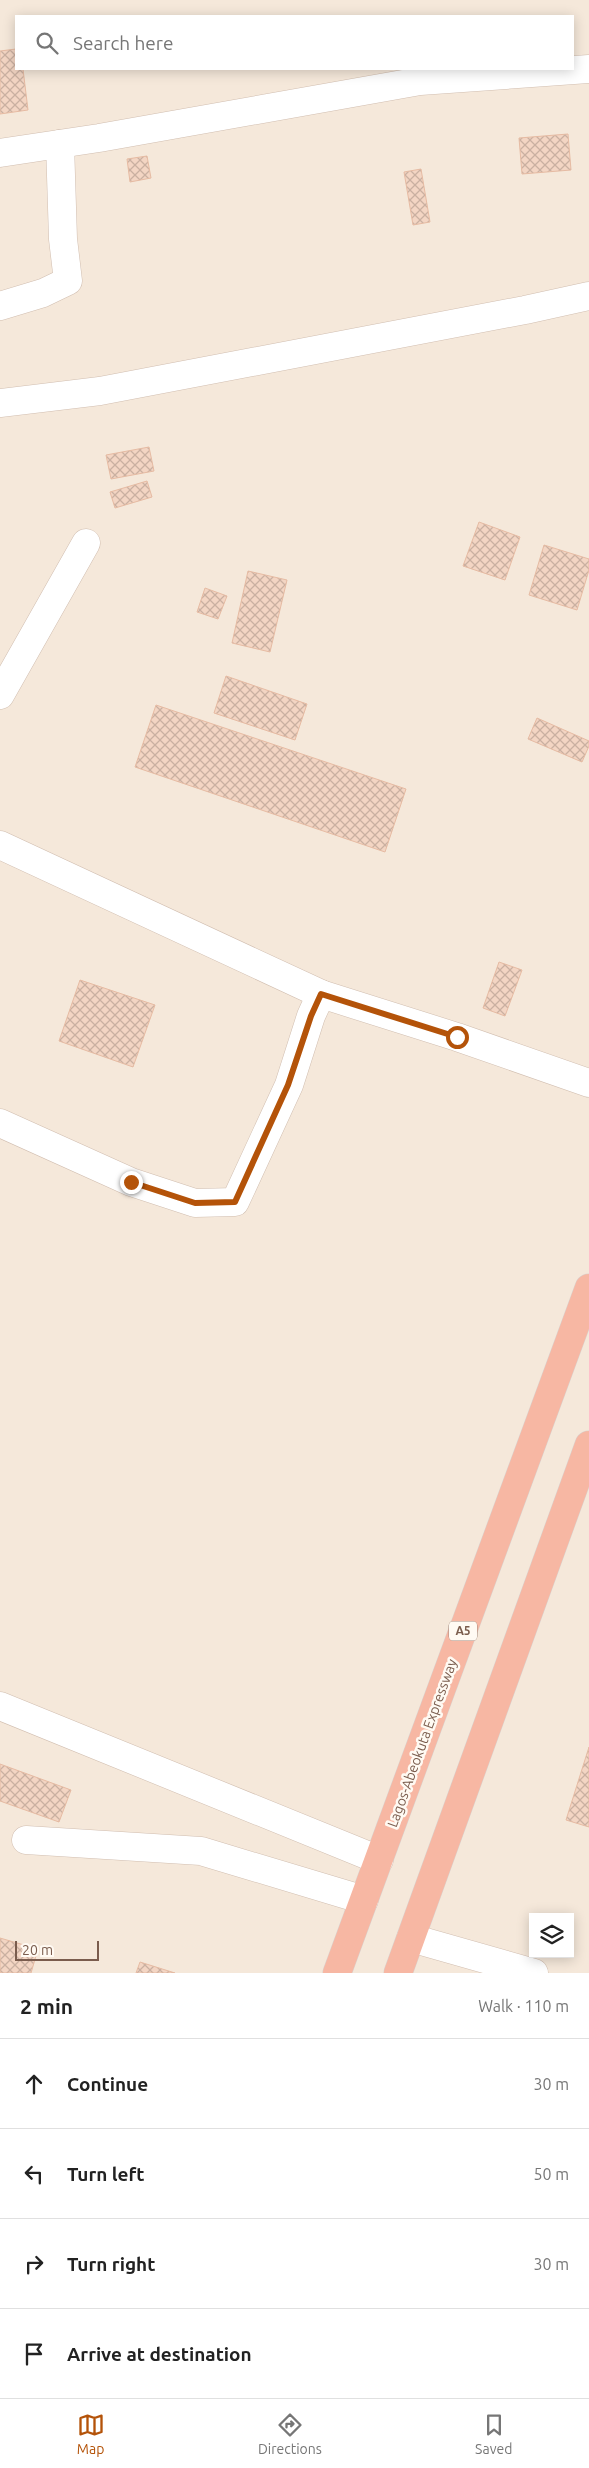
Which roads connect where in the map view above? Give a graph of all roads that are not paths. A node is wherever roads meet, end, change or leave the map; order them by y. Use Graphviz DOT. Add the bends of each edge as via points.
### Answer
graph roads {
  1 [pos="589,70"];
  2 [pos="60,144"];
  3 [pos="0,153"];
  4 [pos="589,296"];
  5 [pos="0,306"];
  6 [pos="0,403"];
  7 [pos="86,543"];
  8 [pos="0,695"];
  9 [pos="0,845"];
  10 [pos="321,994"];
  11 [pos="589,1083"];
  12 [pos="0,1123"];
  13 [pos="589,1288"];
  14 [pos="589,1446"];
  15 [pos="0,1706"];
  16 [pos="26,1840"];
  17 [pos="379,1860"];
  18 [pos="364,1900"];
  19 [pos="411,1938"];
  20 [pos="338,1973"];
  21 [pos="398,1973"];
  22 [pos="534,1973"];
  1 -- 2 [label="street" via="420,81"];
  2 -- 3 [label="street"];
  2 -- 5 [label="street" via="68,281 43,293"];
  4 -- 6 [label="street" via="100,391"];
  7 -- 8 [label="street"];
  9 -- 10 [label="street"];
  10 -- 11 [label="street"];
  10 -- 12 [label="street" via="288,1085 235,1202 195,1203 131,1182"];
  13 -- 17 [label="highway, Lagos-Abeokuta Expressway / A5"];
  14 -- 19 [label="highway"];
  15 -- 17 [label="street"];
  16 -- 18 [label="street" via="201,1851"];
  17 -- 18 [label="highway, Lagos-Abeokuta Expressway / A5"];
  18 -- 20 [label="highway, Lagos-Abeokuta Expressway / A5"];
  19 -- 21 [label="highway"];
  19 -- 22 [label="street"];
}
